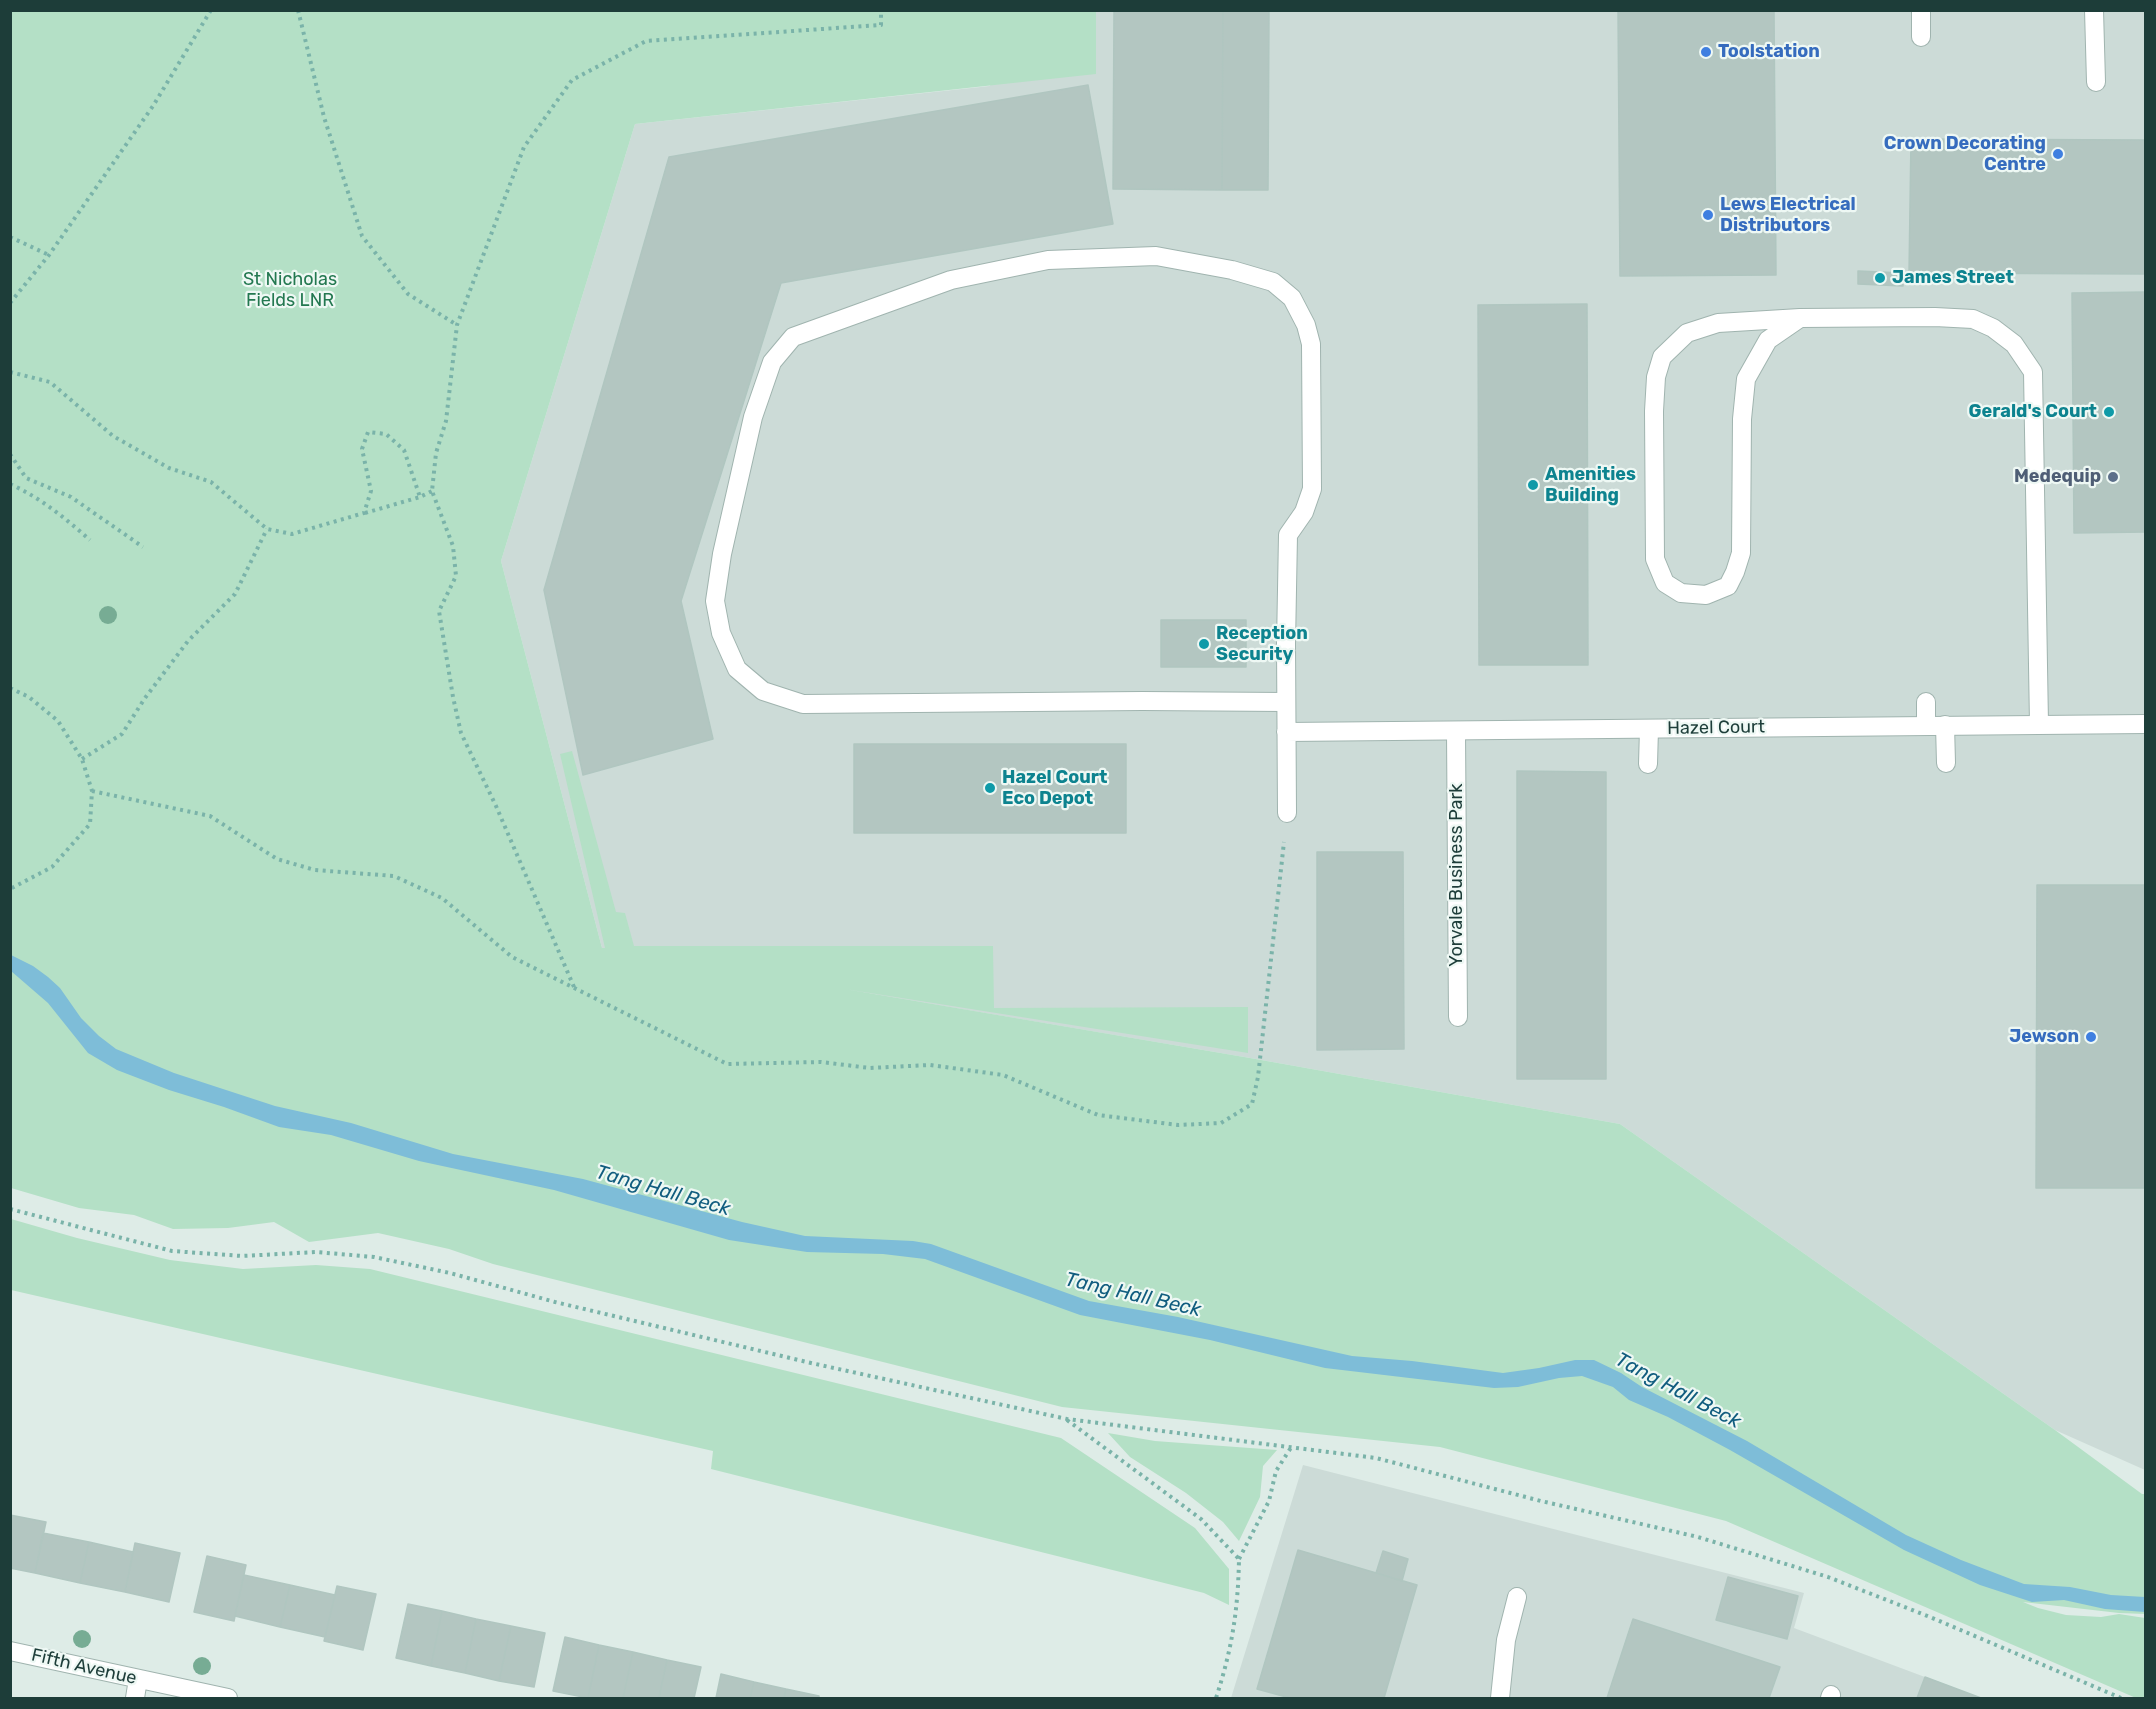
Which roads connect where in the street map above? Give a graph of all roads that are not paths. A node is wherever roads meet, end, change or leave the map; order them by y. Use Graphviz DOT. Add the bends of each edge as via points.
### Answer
graph roads {
  1 [pos="1921,10"];
  2 [pos="2094,10"];
  3 [pos="1921,37"];
  4 [pos="2096,81"];
  5 [pos="1800,318"];
  6 [pos="1286,702"];
  7 [pos="1926,702"];
  8 [pos="2039,724"];
  9 [pos="2145,724"];
  10 [pos="1926,725"];
  11 [pos="1945,725"];
  12 [pos="1649,729"];
  13 [pos="1286,732"];
  14 [pos="1456,732"];
  15 [pos="1946,763"];
  16 [pos="1648,764"];
  17 [pos="1287,813"];
  18 [pos="1458,1017"];
  19 [pos="1517,1597"];
  20 [pos="10,1651"];
  21 [pos="138,1679"];
  22 [pos="135,1698"];
  23 [pos="228,1698"];
  24 [pos="1500,1698"];
  1 -- 3 [label="street"];
  2 -- 4 [label="street"];
  5 -- 5 [label="street" via="1768,340 1746,379 1741,553 1735,572 1728,586 1706,595 1681,593 1665,583 1655,559 1654,411 1656,377 1662,357 1687,333 1718,323"];
  5 -- 8 [label="street" via="1973,319 1994,328 2014,344 2032,372"];
  6 -- 6 [label="street" via="803,705 764,691 737,669 721,633 715,601 753,417 772,362 793,337 951,279 1048,260 1156,256 1273,282 1292,298 1311,344 1312,489 1304,512 1288,535"];
  6 -- 13 [label="street"];
  7 -- 10 [label="street"];
  8 -- 9 [label="street, Hazel Court"];
  8 -- 11 [label="street, Hazel Court"];
  10 -- 11 [label="street, Hazel Court"];
  10 -- 12 [label="street, Hazel Court"];
  11 -- 15 [label="street"];
  12 -- 14 [label="street, Hazel Court"];
  12 -- 16 [label="street"];
  13 -- 14 [label="street, Hazel Court"];
  13 -- 17 [label="street"];
  14 -- 18 [label="street, Yorvale Business Park"];
  19 -- 24 [label="street" via="1506,1641"];
  20 -- 21 [label="street, Fifth Avenue"];
  21 -- 22 [label="street"];
  21 -- 23 [label="street, Fifth Avenue"];
}
